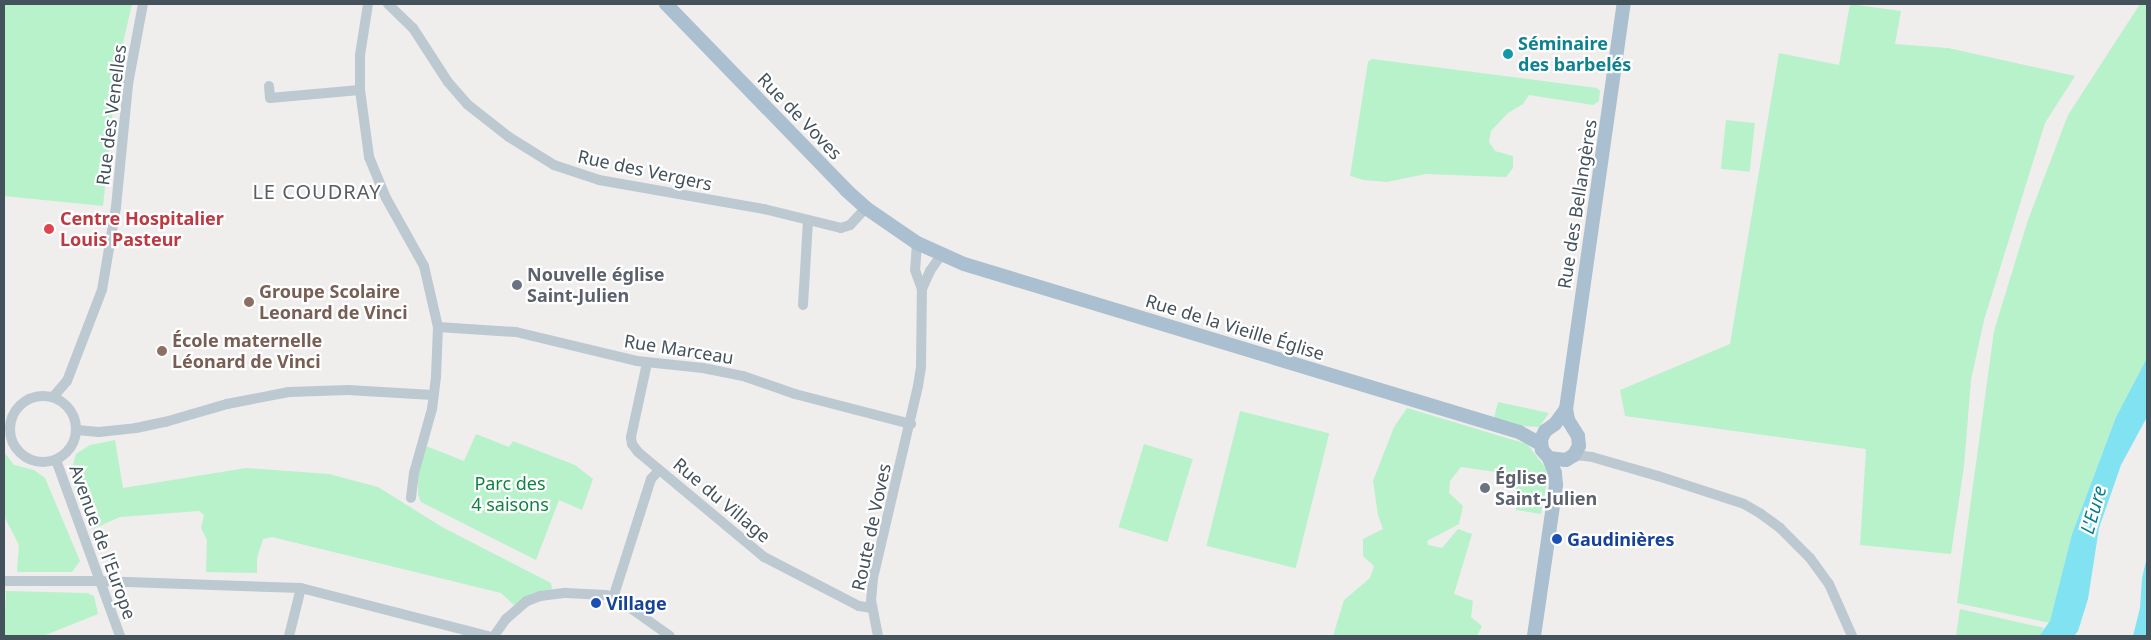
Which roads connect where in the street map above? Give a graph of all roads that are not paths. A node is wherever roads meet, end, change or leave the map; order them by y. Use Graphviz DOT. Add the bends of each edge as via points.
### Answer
graph roads {
  1 [pos="143,4"];
  2 [pos="368,4"];
  3 [pos="388,4"];
  4 [pos="666,4"];
  5 [pos="1624,4"];
  6 [pos="268,86"];
  7 [pos="360,90"];
  8 [pos="866,208"];
  9 [pos="808,220"];
  10 [pos="917,243"];
  11 [pos="941,255"];
  12 [pos="922,289"];
  13 [pos="803,305"];
  14 [pos="438,327"];
  15 [pos="647,363"];
  16 [pos="433,395"];
  17 [pos="52,397"];
  18 [pos="1566,409"];
  19 [pos="8,414"];
  20 [pos="911,424"];
  21 [pos="1571,427"];
  22 [pos="77,430"];
  23 [pos="1547,433"];
  24 [pos="1579,441"];
  25 [pos="1592,457"];
  26 [pos="1549,458"];
  27 [pos="1570,458"];
  28 [pos="56,460"];
  29 [pos="659,470"];
  30 [pos="1556,485"];
  31 [pos="411,498"];
  32 [pos="4,581"];
  33 [pos="99,581"];
  34 [pos="301,588"];
  35 [pos="612,598"];
  36 [pos="872,608"];
  37 [pos="120,636"];
  38 [pos="289,636"];
  39 [pos="488,636"];
  40 [pos="494,636"];
  41 [pos="670,636"];
  42 [pos="878,636"];
  43 [pos="1534,636"];
  44 [pos="1852,636"];
  1 -- 17 [label="street, Rue des Venelles" via="128,84 116,207 102,290 68,381"];
  2 -- 7 [label="street" via="360,55"];
  3 -- 9 [label="street, Rue des Vergers" via="413,28 448,82 468,104 509,137 554,165 599,180 764,209"];
  4 -- 8 [label="main road, Rue de Voves"];
  5 -- 18 [label="main road, Rue des Bellangères"];
  6 -- 7 [label="street" via="270,98"];
  7 -- 14 [label="street" via="374,173 424,266"];
  8 -- 9 [label="street, Rue des Vergers" via="850,225 841,228"];
  8 -- 10 [label="main road, Rue de Voves"];
  9 -- 13 [label="street"];
  10 -- 11 [label="main road, Rue de Voves"];
  10 -- 12 [label="street" via="915,270"];
  11 -- 12 [label="street"];
  11 -- 23 [label="main road, Rue de la Vieille Église" via="1520,432"];
  12 -- 20 [label="street" via="921,366"];
  14 -- 15 [label="street, Rue Marceau" via="516,332"];
  14 -- 16 [label="street"];
  15 -- 20 [label="street, Rue Marceau" via="703,368 743,376 795,394"];
  15 -- 29 [label="street, Rue du Village" via="632,429 632,444"];
  16 -- 22 [label="street" via="348,390 290,392 227,404 136,428 99,432"];
  16 -- 31 [label="street"];
  17 -- 19 [label="street" via="31,397"];
  17 -- 22 [label="street" via="70,408"];
  18 -- 21 [label="main road"];
  18 -- 23 [label="main road"];
  19 -- 28 [label="street" via="10,435 20,454 35,462"];
  20 -- 36 [label="street, Route de Voves" via="873,578"];
  21 -- 23 [label="main road"];
  21 -- 24 [label="main road"];
  22 -- 28 [label="street" via="68,451"];
  23 -- 26 [label="main road"];
  24 -- 25 [label="street"];
  24 -- 27 [label="main road"];
  25 -- 27 [label="street"];
  25 -- 44 [label="street" via="1728,499 1761,514 1810,558 1829,584"];
  26 -- 27 [label="main road"];
  26 -- 30 [label="main road"];
  27 -- 30 [label="main road"];
  28 -- 33 [label="street, Avenue de l'Europe"];
  29 -- 35 [label="street" via="651,479"];
  29 -- 36 [label="street, Rue du Village" via="764,557 859,606"];
  30 -- 43 [label="main road"];
  32 -- 33 [label="street"];
  33 -- 34 [label="street"];
  33 -- 37 [label="street, Avenue de l'Europe"];
  34 -- 38 [label="street"];
  34 -- 39 [label="street"];
  35 -- 40 [label="street" via="566,593 540,596 516,609"];
  35 -- 41 [label="street" via="633,608"];
  36 -- 42 [label="street, Route de Voves"];
}
